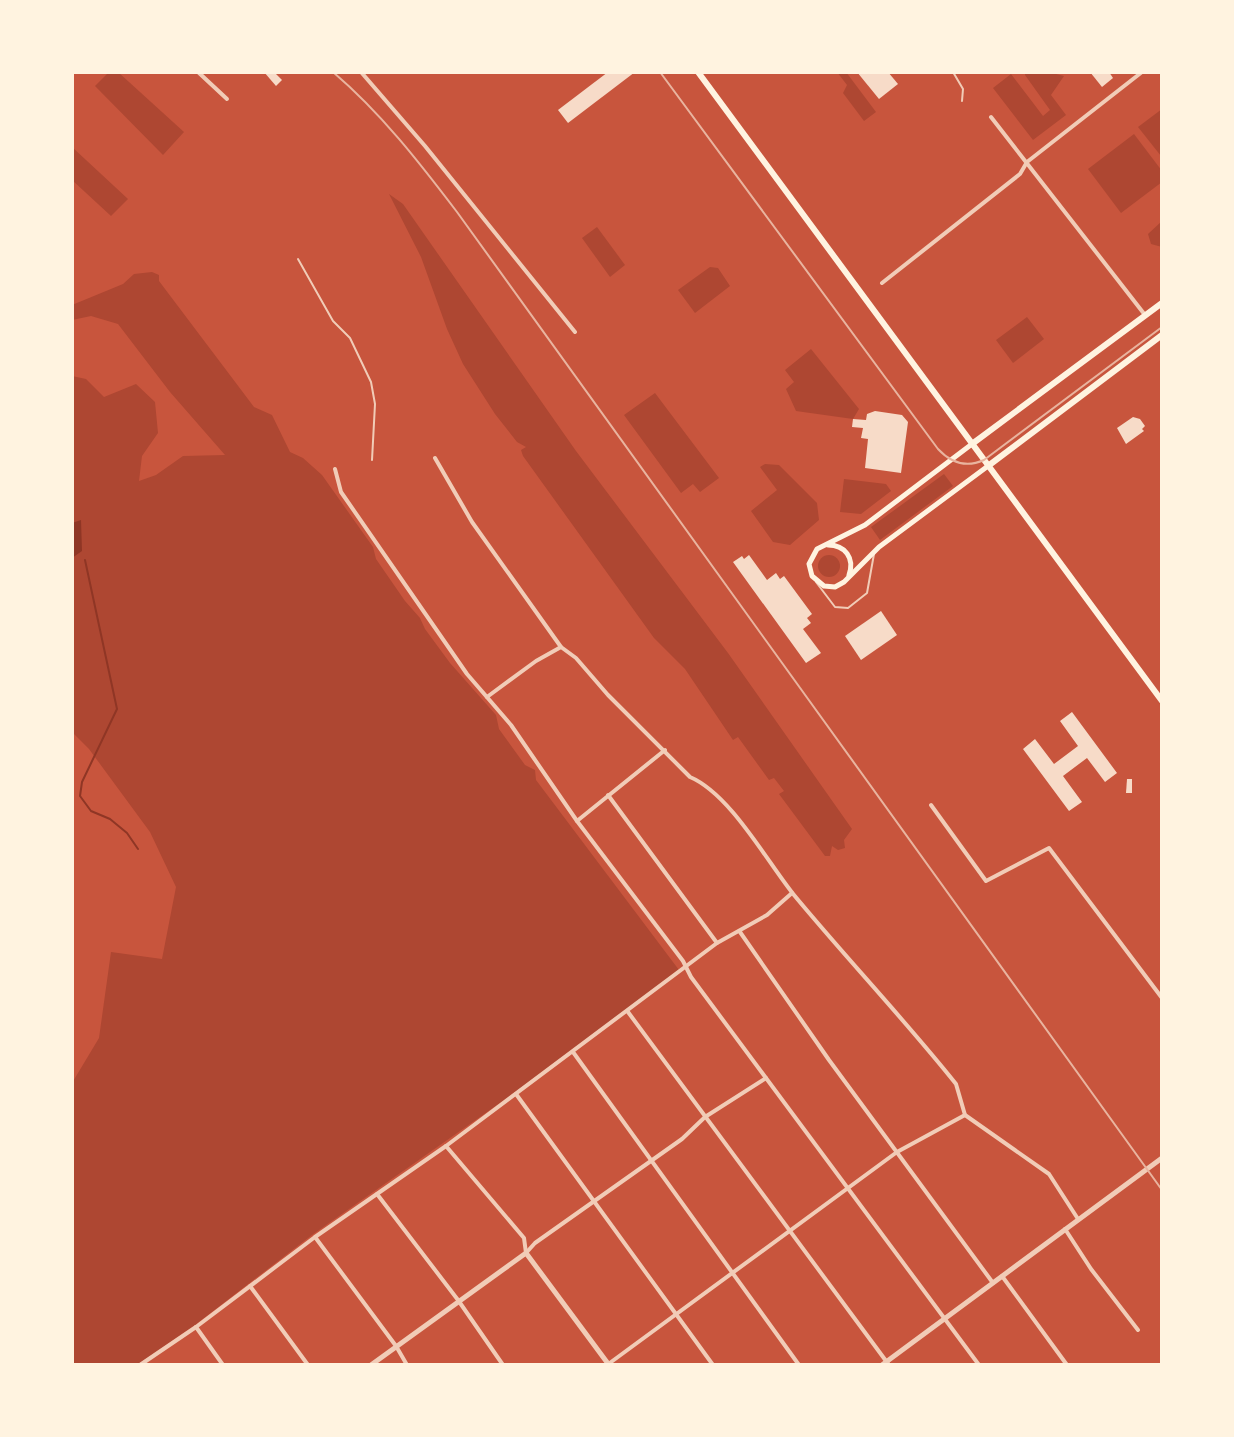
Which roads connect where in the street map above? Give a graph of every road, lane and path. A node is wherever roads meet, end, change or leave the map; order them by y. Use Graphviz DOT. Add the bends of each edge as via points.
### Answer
graph roads {
  1 [pos="198,72"];
  2 [pos="361,72"];
  3 [pos="698,72"];
  4 [pos="953,72"];
  5 [pos="1142,72"];
  6 [pos="227,99"];
  7 [pos="962,101"];
  8 [pos="991,117"];
  9 [pos="1027,162"];
  10 [pos="298,259"];
  11 [pos="882,283"];
  12 [pos="1162,303"];
  13 [pos="1145,315"];
  14 [pos="575,332"];
  15 [pos="1162,335"];
  16 [pos="972,444"];
  17 [pos="435,458"];
  18 [pos="372,460"];
  19 [pos="988,466"];
  20 [pos="335,469"];
  21 [pos="823,546"];
  22 [pos="875,551"];
  23 [pos="848,578"];
  24 [pos="815,581"];
  25 [pos="561,647"];
  26 [pos="487,697"];
  27 [pos="1162,701"];
  28 [pos="665,750"];
  29 [pos="608,795"];
  30 [pos="931,805"];
  31 [pos="577,821"];
  32 [pos="793,893"];
  33 [pos="740,932"];
  34 [pos="717,943"];
  35 [pos="686,967"];
  36 [pos="1162,998"];
  37 [pos="628,1012"];
  38 [pos="573,1052"];
  39 [pos="766,1078"];
  40 [pos="516,1094"];
  41 [pos="965,1115"];
  42 [pos="705,1117"];
  43 [pos="446,1146"];
  44 [pos="897,1152"];
  45 [pos="1162,1158"];
  46 [pos="652,1161"];
  47 [pos="846,1189"];
  48 [pos="377,1194"];
  49 [pos="597,1202"];
  50 [pos="1078,1219"];
  51 [pos="1065,1229"];
  52 [pos="789,1231"];
  53 [pos="315,1237"];
  54 [pos="526,1253"];
  55 [pos="733,1273"];
  56 [pos="1002,1276"];
  57 [pos="993,1283"];
  58 [pos="250,1286"];
  59 [pos="458,1300"];
  60 [pos="676,1313"];
  61 [pos="946,1319"];
  62 [pos="196,1327"];
  63 [pos="1138,1330"];
  64 [pos="396,1346"];
  65 [pos="143,1364"];
  66 [pos="886,1364"];
  67 [pos="223,1365"];
  68 [pos="308,1365"];
  69 [pos="371,1365"];
  70 [pos="407,1365"];
  71 [pos="503,1365"];
  72 [pos="608,1365"];
  73 [pos="713,1365"];
  74 [pos="799,1365"];
  75 [pos="979,1365"];
  76 [pos="1067,1365"];
  1 -- 6 [label="street"];
  2 -- 14 [label="street"];
  3 -- 16 [label="main road"];
  4 -- 7 [label="lane" via="963,89"];
  5 -- 9 [label="street"];
  8 -- 9 [label="street"];
  9 -- 11 [label="street" via="1020,174"];
  9 -- 13 [label="street"];
  10 -- 18 [label="lane" via="333,321 350,338 371,382"];
  12 -- 13 [label="main road"];
  13 -- 16 [label="main road"];
  15 -- 19 [label="main road"];
  16 -- 19 [label="main road"];
  16 -- 21 [label="main road" via="865,525"];
  17 -- 25 [label="street" via="472,522"];
  19 -- 22 [label="main road"];
  19 -- 27 [label="main road"];
  20 -- 26 [label="street" via="341,492"];
  21 -- 23 [label="main road" via="838,546 847,553 852,567"];
  21 -- 24 [label="main road" via="814,551 809,564"];
  22 -- 23 [label="main road"];
  22 -- 24 [label="lane" via="867,593 848,608 835,607"];
  23 -- 24 [label="main road" via="831,587"];
  25 -- 26 [label="street"];
  25 -- 28 [label="street"];
  26 -- 31 [label="street"];
  28 -- 29 [label="street"];
  28 -- 32 [label="street" via="722,800"];
  29 -- 31 [label="street"];
  29 -- 34 [label="street"];
  30 -- 36 [label="street" via="986,881 1049,848"];
  31 -- 35 [label="street"];
  32 -- 33 [label="street"];
  32 -- 41 [label="street" via="956,1084"];
  33 -- 34 [label="street"];
  33 -- 44 [label="street"];
  34 -- 35 [label="street"];
  35 -- 37 [label="street"];
  35 -- 39 [label="street"];
  37 -- 38 [label="street"];
  37 -- 42 [label="street"];
  38 -- 40 [label="street"];
  38 -- 46 [label="street"];
  39 -- 42 [label="street"];
  39 -- 47 [label="street"];
  40 -- 43 [label="street"];
  40 -- 49 [label="street"];
  41 -- 44 [label="street"];
  41 -- 50 [label="street" via="1049,1174"];
  42 -- 46 [label="street"];
  42 -- 52 [label="street"];
  43 -- 48 [label="street"];
  43 -- 54 [label="street" via="524,1238"];
  44 -- 47 [label="street"];
  44 -- 57 [label="street"];
  45 -- 50 [label="street"];
  46 -- 49 [label="street"];
  46 -- 55 [label="street"];
  47 -- 52 [label="street"];
  47 -- 61 [label="street"];
  48 -- 53 [label="street"];
  48 -- 59 [label="street"];
  49 -- 54 [label="street"];
  49 -- 60 [label="street"];
  50 -- 51 [label="street"];
  51 -- 56 [label="street"];
  51 -- 63 [label="street"];
  52 -- 55 [label="street"];
  52 -- 66 [label="street"];
  53 -- 58 [label="street"];
  53 -- 64 [label="street"];
  54 -- 59 [label="street"];
  54 -- 72 [label="street"];
  55 -- 60 [label="street"];
  55 -- 74 [label="street"];
  56 -- 57 [label="street"];
  56 -- 76 [label="street"];
  57 -- 61 [label="street"];
  58 -- 62 [label="street"];
  58 -- 68 [label="street"];
  59 -- 64 [label="street"];
  59 -- 71 [label="street"];
  60 -- 72 [label="street"];
  60 -- 73 [label="street"];
  61 -- 66 [label="street"];
  61 -- 75 [label="street"];
  62 -- 65 [label="street"];
  62 -- 67 [label="street"];
  64 -- 69 [label="street"];
  64 -- 70 [label="street"];
}
